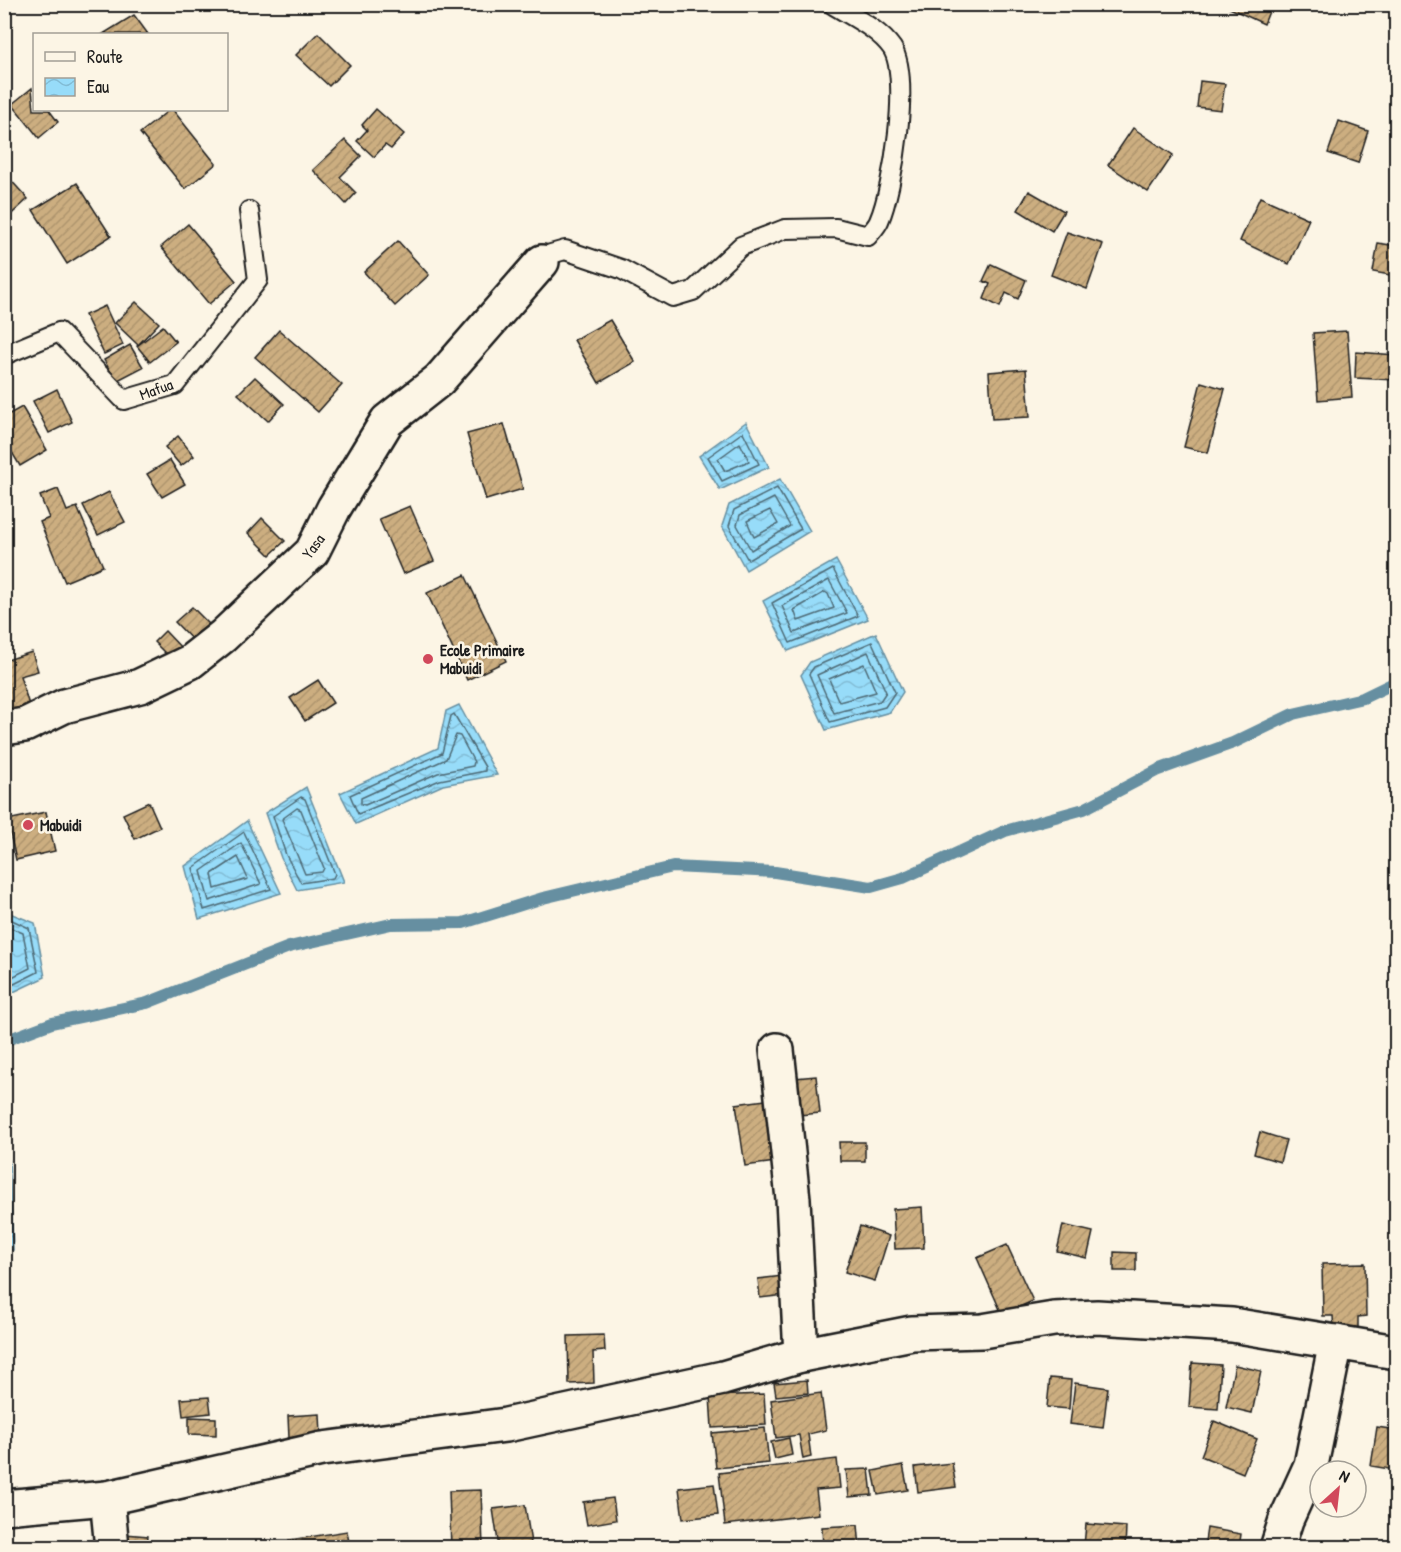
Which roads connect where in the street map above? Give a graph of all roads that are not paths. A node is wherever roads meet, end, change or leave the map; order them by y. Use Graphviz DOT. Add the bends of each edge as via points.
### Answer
graph roads {
  1 [pos="832,4"];
  2 [pos="249,211"];
  3 [pos="542,262"];
  4 [pos="4,355"];
  5 [pos="4,729"];
  6 [pos="777,1050"];
  7 [pos="1336,1342"];
  8 [pos="1396,1352"];
  9 [pos="801,1356"];
  10 [pos="106,1498"];
  11 [pos="4,1507"];
  12 [pos="112,1548"];
  13 [pos="1277,1548"];
  1 -- 3 [label="lane" via="881,35 893,50 899,67 898,142 893,171 879,221 868,236 836,228 785,229 741,246 693,291 673,297 621,269 565,250"];
  2 -- 4 [label="lane, Mafua" via="258,280 175,385 124,400 59,332"];
  3 -- 5 [label="street, Yasa" via="439,380 387,421 312,552 223,636 190,662 140,686 64,706 25,725"];
  6 -- 9 [label="street" via="793,1199"];
  7 -- 8 [label="street"];
  7 -- 9 [label="street" via="1232,1325 1097,1317 1054,1319 982,1331 912,1333"];
  7 -- 13 [label="street" via="1311,1465"];
  9 -- 10 [label="street" via="723,1378 506,1425 322,1449"];
  10 -- 11 [label="street"];
  10 -- 12 [label="street"];
}
